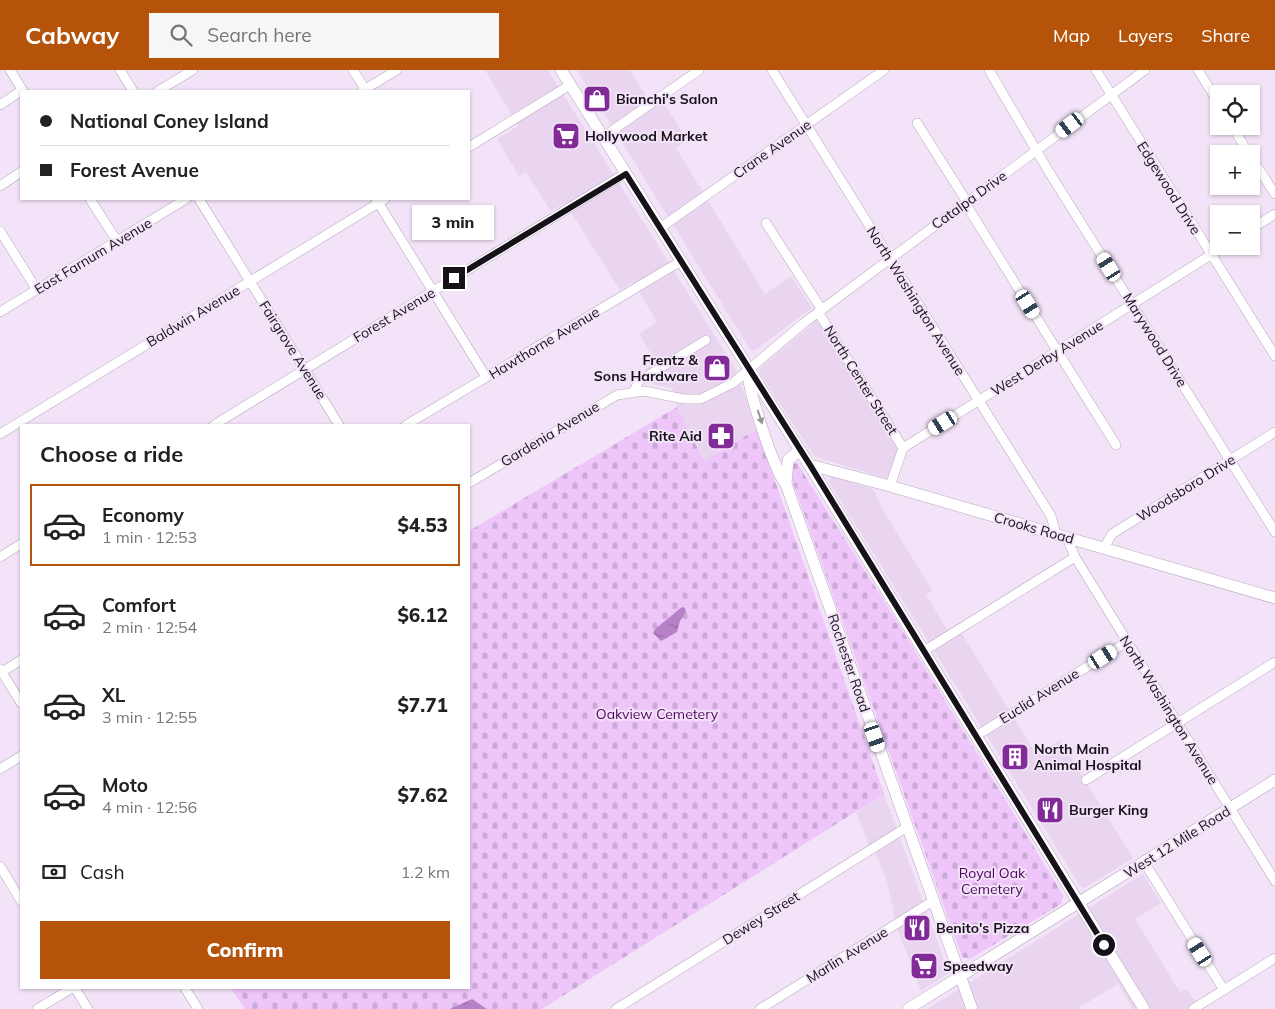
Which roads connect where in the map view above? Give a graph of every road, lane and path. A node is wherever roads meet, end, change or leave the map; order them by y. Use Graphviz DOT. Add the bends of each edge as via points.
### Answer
graph roads {
  1 [pos="10,70"];
  2 [pos="120,70"];
  3 [pos="193,70"];
  4 [pos="353,70"];
  5 [pos="397,70"];
  6 [pos="561,70"];
  7 [pos="699,70"];
  8 [pos="772,70"];
  9 [pos="884,70"];
  10 [pos="989,70"];
  11 [pos="1096,70"];
  12 [pos="1145,70"];
  13 [pos="1198,70"];
  14 [pos="570,85"];
  15 [pos="1210,89"];
  16 [pos="21,90"];
  17 [pos="132,90"];
  18 [pos="160,90"];
  19 [pos="364,90"];
  20 [pos="20,92"];
  21 [pos="1111,95"];
  22 [pos="0,105"];
  23 [pos="917,123"];
  24 [pos="805,125"];
  25 [pos="603,137"];
  26 [pos="470,147"];
  27 [pos="1037,150"];
  28 [pos="1260,171"];
  29 [pos="20,173"];
  30 [pos="626,174"];
  31 [pos="0,186"];
  32 [pos="1275,194"];
  33 [pos="91,200"];
  34 [pos="184,200"];
  35 [pos="200,200"];
  36 [pos="380,200"];
  37 [pos="966,203"];
  38 [pos="1275,214"];
  39 [pos="766,223"];
  40 [pos="1260,223"];
  41 [pos="660,228"];
  42 [pos="0,231"];
  43 [pos="116,241"];
  44 [pos="1210,253"];
  45 [pos="1211,255"];
  46 [pos="889,259"];
  47 [pos="681,261"];
  48 [pos="250,281"];
  49 [pos="37,290"];
  50 [pos="433,291"];
  51 [pos="1133,304"];
  52 [pos="820,311"];
  53 [pos="0,312"];
  54 [pos="706,340"];
  55 [pos="1058,351"];
  56 [pos="1275,356"];
  57 [pos="304,370"];
  58 [pos="748,370"];
  59 [pos="486,377"];
  60 [pos="634,391"];
  61 [pos="978,401"];
  62 [pos="216,424"];
  63 [pos="338,424"];
  64 [pos="408,424"];
  65 [pos="1275,432"];
  66 [pos="0,434"];
  67 [pos="1116,445"];
  68 [pos="903,448"];
  69 [pos="800,450"];
  70 [pos="1231,460"];
  71 [pos="810,465"];
  72 [pos="470,482"];
  73 [pos="786,484"];
  74 [pos="890,486"];
  75 [pos="1275,532"];
  76 [pos="1062,536"];
  77 [pos="20,545"];
  78 [pos="1104,548"];
  79 [pos="0,557"];
  80 [pos="1075,557"];
  81 [pos="1275,598"];
  82 [pos="1127,642"];
  83 [pos="924,651"];
  84 [pos="20,660"];
  85 [pos="1275,662"];
  86 [pos="1,670"];
  87 [pos="20,702"];
  88 [pos="1177,723"];
  89 [pos="976,736"];
  90 [pos="20,757"];
  91 [pos="0,769"];
  92 [pos="1086,780"];
  93 [pos="1275,780"];
  94 [pos="1230,808"];
  95 [pos="907,827"];
  96 [pos="1144,862"];
  97 [pos="0,866"];
  98 [pos="1275,881"];
  99 [pos="20,899"];
  100 [pos="933,901"];
  101 [pos="1078,903"];
  102 [pos="1275,958"];
  103 [pos="960,976"];
  104 [pos="72,989"];
  105 [pos="75,989"];
  106 [pos="186,989"];
  107 [pos="1224,990"];
  108 [pos="37,1009"];
  109 [pos="88,1009"];
  110 [pos="198,1009"];
  111 [pos="616,1009"];
  112 [pos="760,1009"];
  113 [pos="908,1009"];
  114 [pos="972,1009"];
  115 [pos="1144,1009"];
  116 [pos="1193,1009"];
  1 -- 16 [label="street"];
  2 -- 17 [label="street"];
  3 -- 18 [label="street"];
  4 -- 19 [label="street"];
  5 -- 19 [label="street"];
  6 -- 14 [label="main road"];
  7 -- 25 [label="street"];
  8 -- 24 [label="street, North Washington Avenue"];
  9 -- 24 [label="street, Crane Avenue"];
  10 -- 27 [label="street, Marywood Drive"];
  11 -- 21 [label="street, Edgewood Drive"];
  12 -- 21 [label="street, Catalpa Drive"];
  13 -- 15 [label="street"];
  14 -- 25 [label="main road"];
  14 -- 26 [label="street"];
  20 -- 22 [label="street"];
  21 -- 27 [label="street, Catalpa Drive"];
  21 -- 44 [label="street, Edgewood Drive"];
  23 -- 37 [label="street"];
  24 -- 41 [label="street, Crane Avenue"];
  24 -- 46 [label="street, North Washington Avenue"];
  25 -- 30 [label="main road"];
  27 -- 37 [label="street, Catalpa Drive"];
  27 -- 51 [label="street, Marywood Drive"];
  28 -- 32 [label="street"];
  29 -- 31 [label="street"];
  30 -- 41 [label="main road"];
  30 -- 50 [label="street, Forest Avenue"];
  33 -- 43 [label="street"];
  34 -- 43 [label="street, East Farnum Avenue"];
  35 -- 48 [label="street, Fairgrove Avenue"];
  36 -- 48 [label="street, Baldwin Avenue"];
  36 -- 50 [label="street"];
  37 -- 46 [label="street, Catalpa Drive"];
  37 -- 55 [label="street"];
  38 -- 40 [label="street"];
  39 -- 52 [label="street, North Center Street"];
  41 -- 47 [label="main road"];
  42 -- 49 [label="street"];
  43 -- 49 [label="street, East Farnum Avenue"];
  45 -- 51 [label="street, West Derby Avenue"];
  45 -- 56 [label="street, Edgewood Drive"];
  46 -- 52 [label="street, Catalpa Drive"];
  46 -- 61 [label="street, North Washington Avenue"];
  47 -- 58 [label="main road"];
  47 -- 59 [label="street, Hawthorne Avenue"];
  48 -- 57 [label="street, Fairgrove Avenue"];
  48 -- 66 [label="street, Baldwin Avenue"];
  49 -- 53 [label="street, East Farnum Avenue"];
  50 -- 57 [label="street, Forest Avenue"];
  50 -- 59 [label="street"];
  51 -- 55 [label="street, West Derby Avenue"];
  51 -- 70 [label="street, Marywood Drive"];
  52 -- 58 [label="street, Catalpa Drive"];
  52 -- 68 [label="street, North Center Street"];
  54 -- 60 [label="street, Gardenia Avenue" via="639,381"];
  55 -- 61 [label="street, West Derby Avenue"];
  55 -- 67 [label="street"];
  57 -- 62 [label="street, Forest Avenue"];
  57 -- 63 [label="street, Fairgrove Avenue"];
  58 -- 60 [label="street, Gardenia Avenue" via="733,383 701,399"];
  58 -- 69 [label="main road"];
  58 -- 73 [label="main road, one-way" via="749,385"];
  59 -- 64 [label="street, Hawthorne Avenue"];
  60 -- 72 [label="street, Gardenia Avenue" via="608,400"];
  61 -- 68 [label="street, West Derby Avenue"];
  61 -- 76 [label="street, North Washington Avenue"];
  65 -- 70 [label="street, Woodsboro Drive"];
  68 -- 74 [label="street"];
  69 -- 71 [label="main road"];
  69 -- 73 [label="main road, Rochester Road" via="786,464"];
  70 -- 75 [label="street, Marywood Drive"];
  70 -- 78 [label="street, Woodsboro Drive" via="1112,534"];
  71 -- 74 [label="main road, Crooks Road"];
  71 -- 83 [label="main road"];
  73 -- 95 [label="main road, Rochester Road"];
  74 -- 76 [label="main road, Crooks Road"];
  76 -- 78 [label="main road, Crooks Road"];
  76 -- 80 [label="street, North Washington Avenue"];
  77 -- 79 [label="street"];
  78 -- 81 [label="main road, Crooks Road"];
  80 -- 82 [label="street, North Washington Avenue"];
  80 -- 83 [label="street"];
  82 -- 88 [label="street, North Washington Avenue"];
  82 -- 89 [label="street, Euclid Avenue"];
  83 -- 89 [label="main road"];
  84 -- 86 [label="street"];
  85 -- 88 [label="street"];
  86 -- 87 [label="street"];
  88 -- 92 [label="street"];
  88 -- 94 [label="street, North Washington Avenue"];
  89 -- 101 [label="main road"];
  90 -- 91 [label="street"];
  93 -- 94 [label="main road, West 12 Mile Road"];
  94 -- 96 [label="main road, West 12 Mile Road"];
  94 -- 98 [label="street, North Washington Avenue"];
  95 -- 100 [label="main road, Rochester Road"];
  95 -- 111 [label="street, Dewey Street"];
  96 -- 101 [label="main road, West 12 Mile Road"];
  96 -- 107 [label="street"];
  97 -- 99 [label="street"];
  100 -- 103 [label="main road, Rochester Road"];
  100 -- 112 [label="street, Marlin Avenue"];
  101 -- 103 [label="main road, West 12 Mile Road"];
  101 -- 115 [label="main road"];
  102 -- 107 [label="street"];
  103 -- 113 [label="main road, West 12 Mile Road"];
  103 -- 114 [label="main road, Rochester Road"];
  104 -- 108 [label="street"];
  105 -- 109 [label="street"];
  106 -- 110 [label="street"];
  107 -- 116 [label="street"];
}
